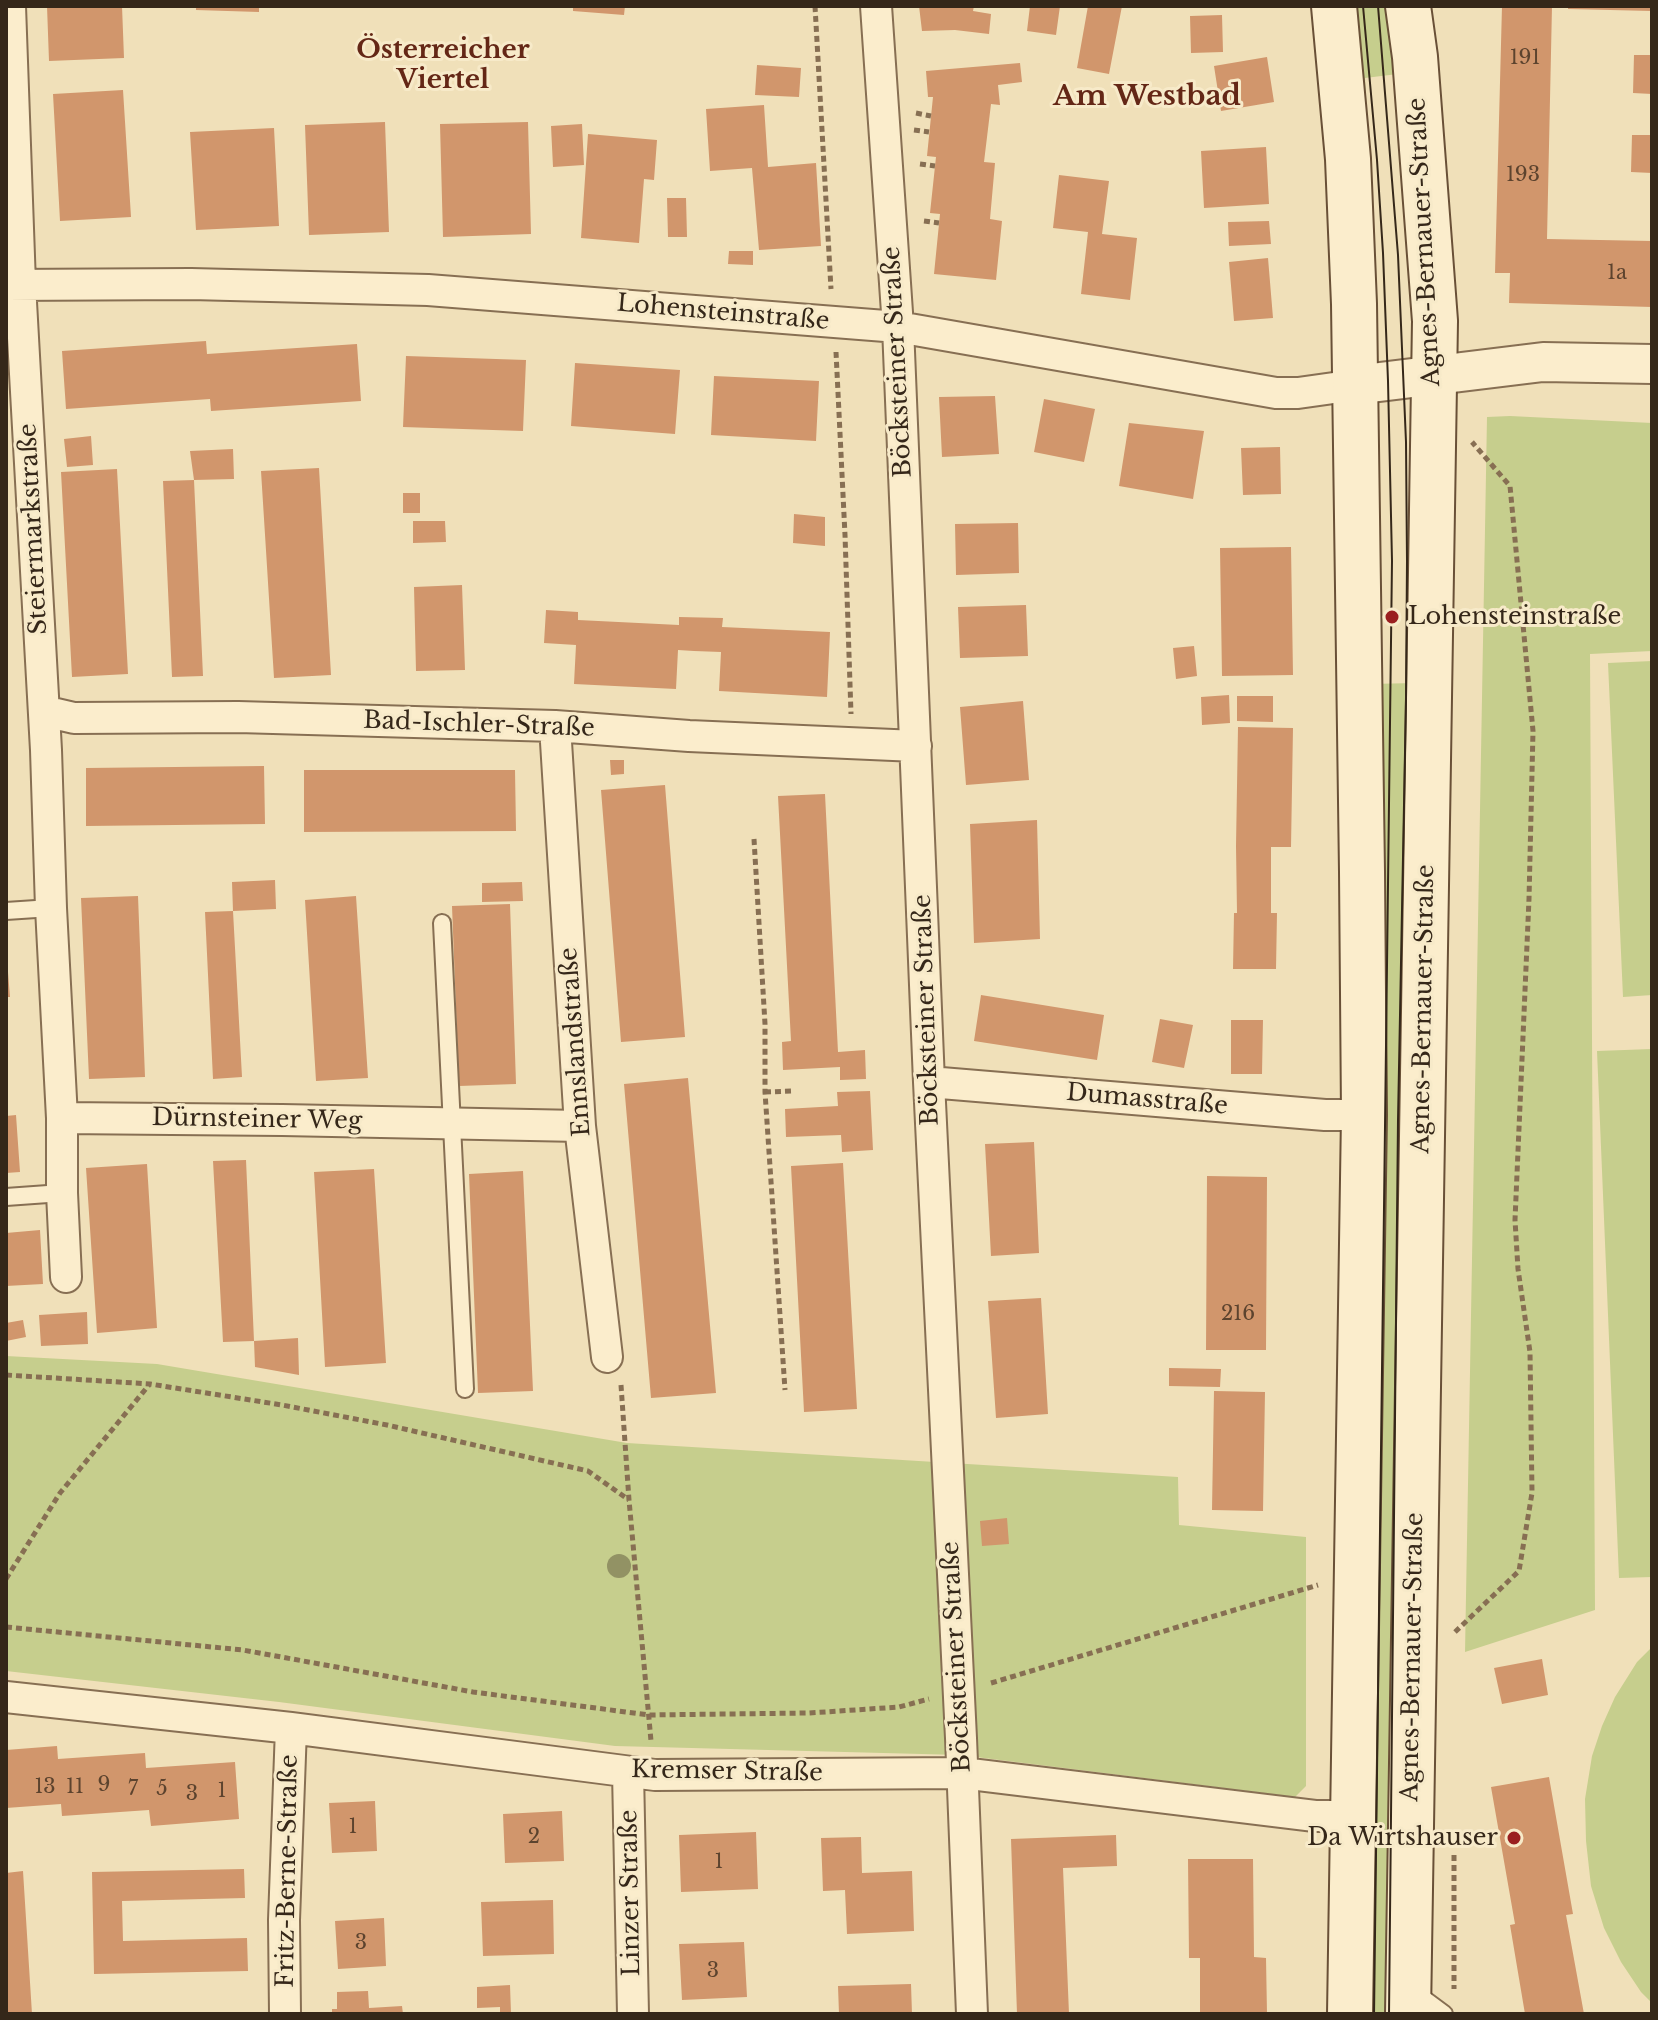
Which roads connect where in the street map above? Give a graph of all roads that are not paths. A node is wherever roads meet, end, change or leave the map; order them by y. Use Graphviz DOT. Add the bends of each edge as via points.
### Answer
graph roads {
  1 [pos="10,6"];
  2 [pos="876,6"];
  3 [pos="1334,6"];
  4 [pos="1408,6"];
  5 [pos="13,284"];
  6 [pos="898,327"];
  7 [pos="1652,364"];
  8 [pos="1434,375"];
  9 [pos="1355,385"];
  10 [pos="44,711"];
  11 [pos="555,726"];
  12 [pos="916,746"];
  13 [pos="51,908"];
  14 [pos="6,911"];
  15 [pos="442,923"];
  16 [pos="929,1082"];
  17 [pos="1364,1115"];
  18 [pos="62,1118"];
  19 [pos="452,1123"];
  20 [pos="580,1126"];
  21 [pos="62,1193"];
  22 [pos="6,1197"];
  23 [pos="66,1277"];
  24 [pos="607,1357"];
  25 [pos="465,1389"];
  26 [pos="6,1697"];
  27 [pos="291,1728"];
  28 [pos="962,1773"];
  29 [pos="641,1774"];
  30 [pos="1354,1816"];
  31 [pos="1408,2000"];
  32 [pos="285,2014"];
  33 [pos="633,2014"];
  34 [pos="972,2014"];
  35 [pos="1350,2014"];
  36 [pos="1444,2014"];
  1 -- 5 [label="street, Steiermarkstraße"];
  2 -- 6 [label="street, Böcksteiner Straße"];
  3 -- 9 [label="main road" via="1348,159"];
  4 -- 8 [label="main road, Agnes-Bernauer-Straße" via="1435,321"];
  5 -- 6 [label="street, Lohensteinstraße" via="417,289"];
  5 -- 10 [label="street, Steiermarkstraße"];
  6 -- 9 [label="street, Lohensteinstraße" via="1276,393"];
  6 -- 12 [label="street, Böcksteiner Straße"];
  7 -- 8 [label="street, Lohensteinstraße" via="1543,362"];
  8 -- 9 [label="street, Lohensteinstraße"];
  8 -- 31 [label="main road, Agnes-Bernauer-Straße"];
  9 -- 17 [label="main road"];
  10 -- 11 [label="street, Bad-Ischler-Straße" via="74,718"];
  10 -- 13 [label="street, Steiermarkstraße"];
  11 -- 12 [label="street, Bad-Ischler-Straße"];
  11 -- 20 [label="street, Ennslandstraße"];
  12 -- 16 [label="street, Böcksteiner Straße"];
  13 -- 14 [label="lane"];
  13 -- 18 [label="street, Steiermarkstraße"];
  15 -- 19 [label="lane"];
  16 -- 17 [label="street, Dumasstraße"];
  16 -- 28 [label="street, Böcksteiner Straße"];
  17 -- 30 [label="main road"];
  18 -- 19 [label="street, Dürnsteiner Weg"];
  18 -- 21 [label="street, Steiermarkstraße"];
  19 -- 20 [label="street, Dürnsteiner Weg"];
  19 -- 25 [label="lane"];
  20 -- 24 [label="street, Ennslandstraße"];
  21 -- 22 [label="lane"];
  21 -- 23 [label="street, Steiermarkstraße"];
  26 -- 27 [label="street, Kremser Straße"];
  27 -- 29 [label="street, Kremser Straße"];
  27 -- 32 [label="street, Fritz-Berne-Straße"];
  28 -- 29 [label="street, Kremser Straße"];
  28 -- 30 [label="street, Kremser Straße" via="1315,1816"];
  28 -- 34 [label="street, Böcksteiner Straße"];
  29 -- 33 [label="street, Linzer Straße"];
  30 -- 35 [label="main road"];
  31 -- 36 [label="lane"];
}
